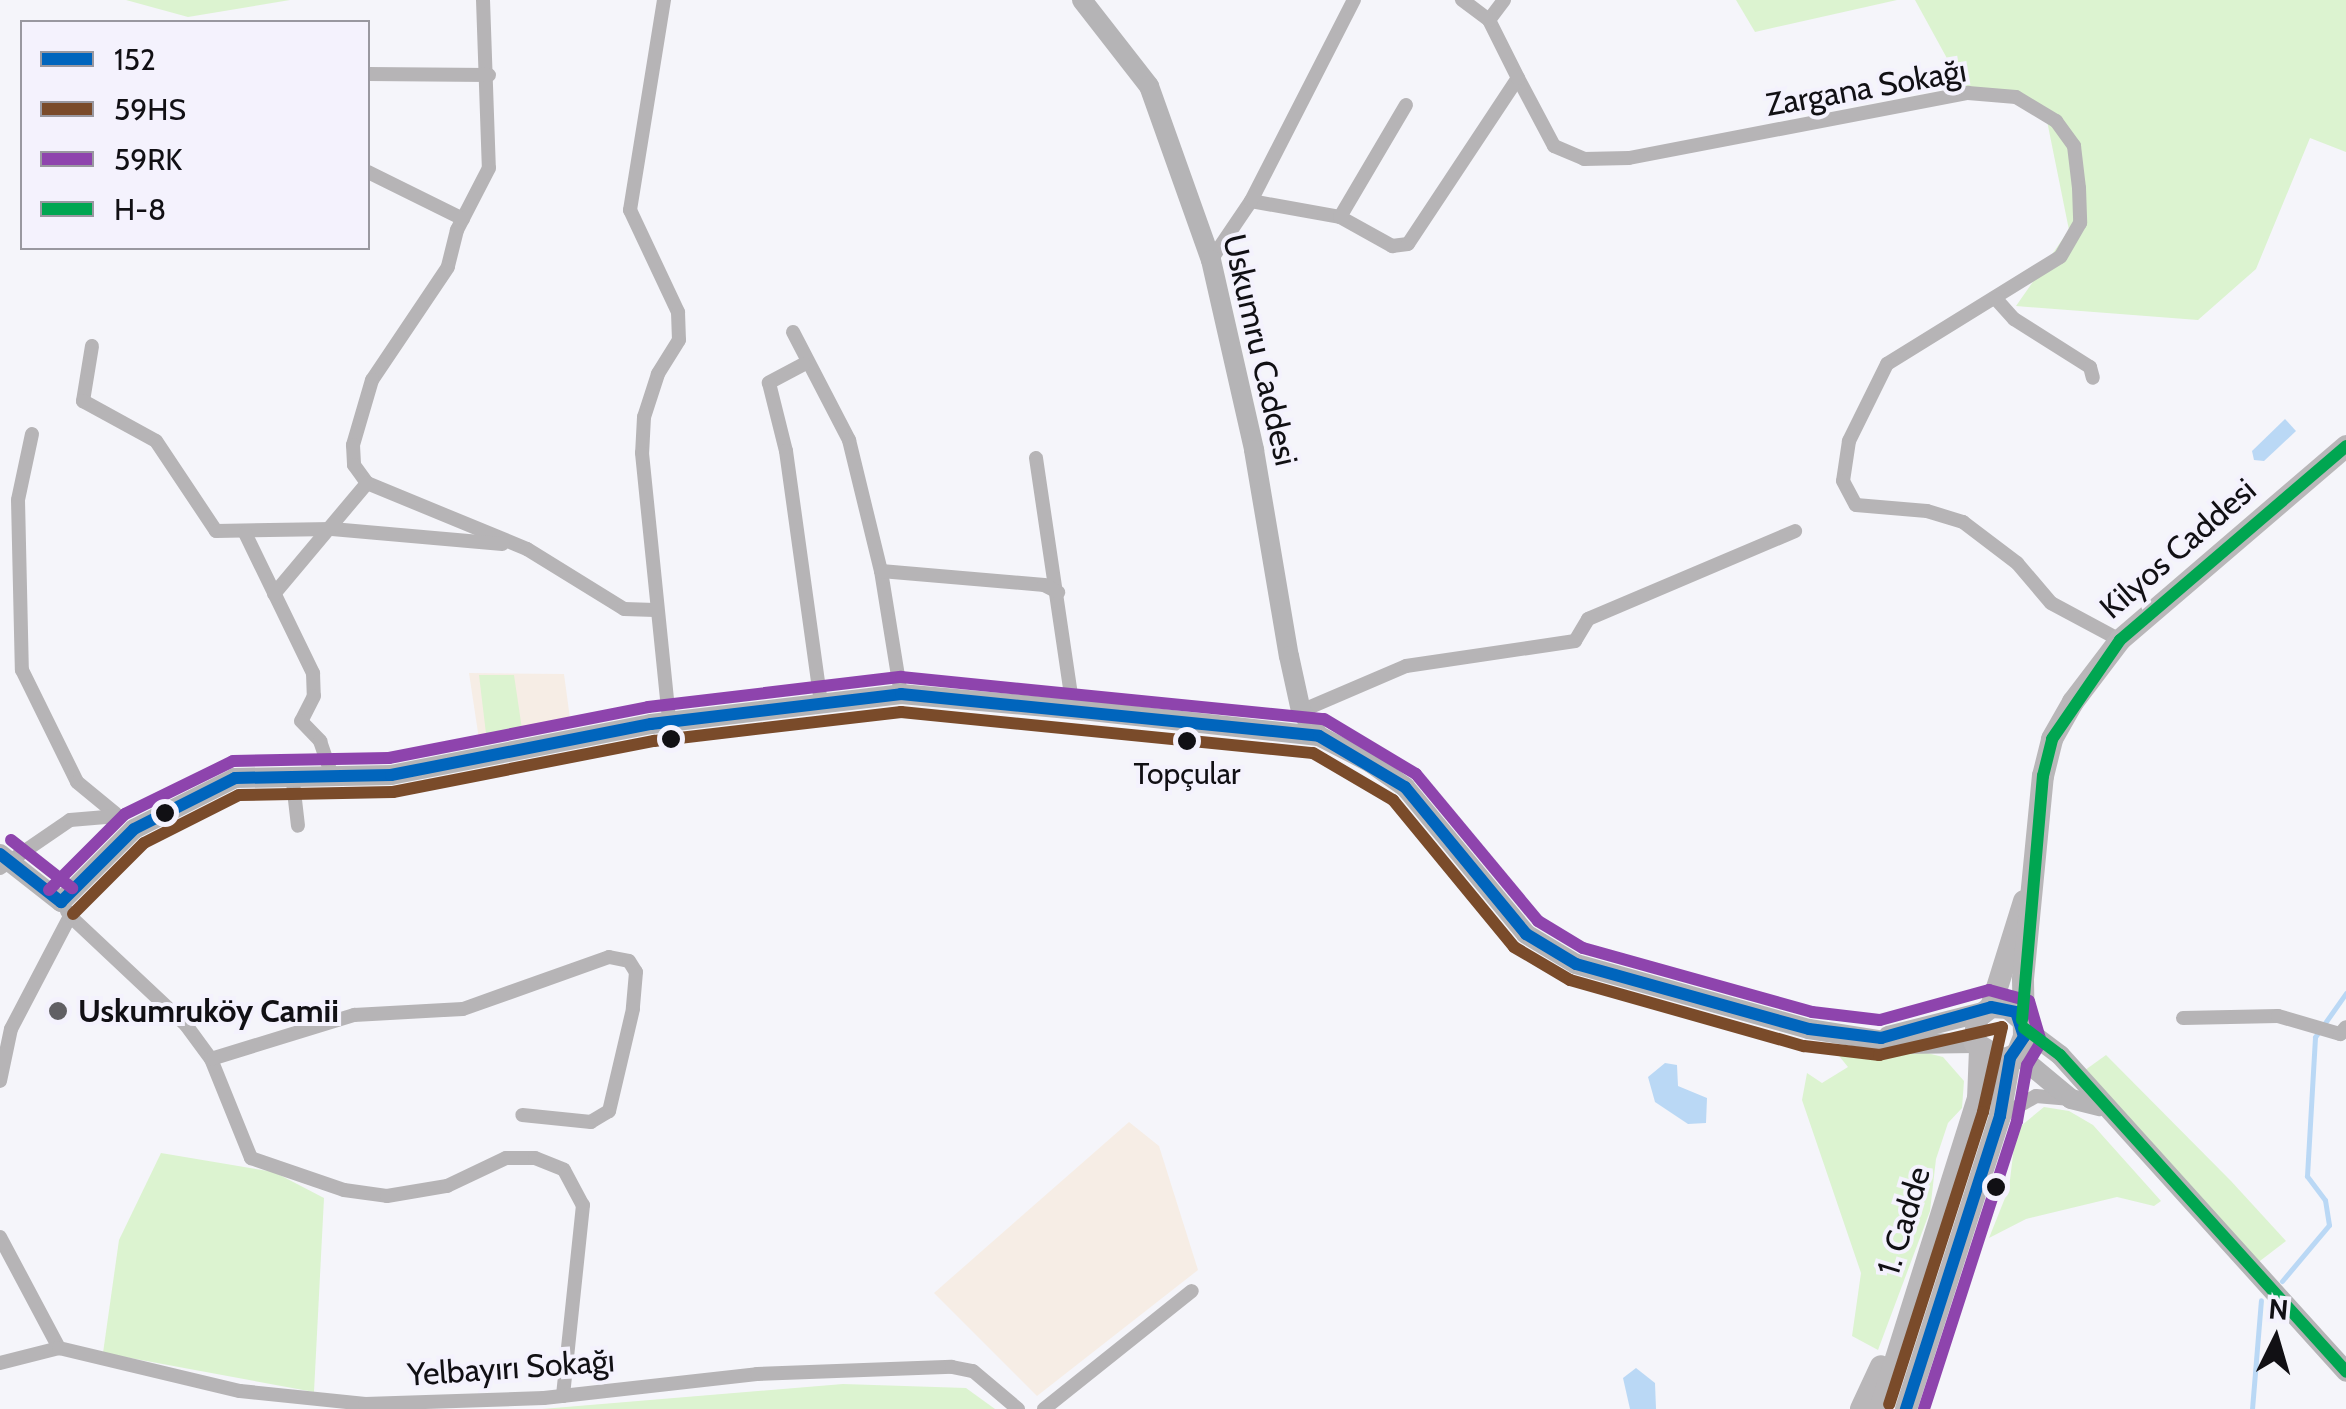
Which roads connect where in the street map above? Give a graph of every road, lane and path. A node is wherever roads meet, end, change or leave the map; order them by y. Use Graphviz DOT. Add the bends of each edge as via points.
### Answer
graph roads {
  1 [pos="484,0"];
  2 [pos="664,0"];
  3 [pos="1082,0"];
  4 [pos="1354,0"];
  5 [pos="1462,0"];
  6 [pos="1504,0"];
  7 [pos="1489,20"];
  8 [pos="370,74"];
  9 [pos="489,75"];
  10 [pos="1518,78"];
  11 [pos="1406,106"];
  12 [pos="370,173"];
  13 [pos="1251,201"];
  14 [pos="1340,217"];
  15 [pos="463,218"];
  16 [pos="1212,260"];
  17 [pos="1996,299"];
  18 [pos="793,332"];
  19 [pos="92,346"];
  20 [pos="804,364"];
  21 [pos="2093,378"];
  22 [pos="32,434"];
  23 [pos="2346,446"];
  24 [pos="1036,458"];
  25 [pos="368,482"];
  26 [pos="332,529"];
  27 [pos="1795,531"];
  28 [pos="244,533"];
  29 [pos="517,545"];
  30 [pos="881,571"];
  31 [pos="1058,592"];
  32 [pos="274,594"];
  33 [pos="654,610"];
  34 [pos="2120,640"];
  35 [pos="900,694"];
  36 [pos="822,702"];
  37 [pos="1073,710"];
  38 [pos="1302,710"];
  39 [pos="669,721"];
  40 [pos="1319,736"];
  41 [pos="292,774"];
  42 [pos="333,778"];
  43 [pos="116,814"];
  44 [pos="298,826"];
  45 [pos="134,828"];
  46 [pos="2,862"];
  47 [pos="2030,888"];
  48 [pos="66,909"];
  49 [pos="1987,1010"];
  50 [pos="2183,1018"];
  51 [pos="2023,1024"];
  52 [pos="2339,1029"];
  53 [pos="1882,1038"];
  54 [pos="1930,1044"];
  55 [pos="1978,1047"];
  56 [pos="2014,1056"];
  57 [pos="212,1058"];
  58 [pos="0,1080"];
  59 [pos="1978,1084"];
  60 [pos="2072,1099"];
  61 [pos="2100,1106"];
  62 [pos="522,1115"];
  63 [pos="2000,1116"];
  64 [pos="0,1237"];
  65 [pos="1192,1290"];
  66 [pos="1908,1320"];
  67 [pos="59,1348"];
  68 [pos="0,1362"];
  69 [pos="2343,1364"];
  70 [pos="563,1396"];
  71 [pos="1018,1409"];
  72 [pos="1044,1409"];
  73 [pos="1861,1409"];
  74 [pos="1880,1409"];
  75 [pos="1906,1409"];
  1 -- 9 [label="street"];
  2 -- 33 [label="street" via="630,210 679,340 658,374 644,418"];
  3 -- 16 [label="street, Uskumru Caddesi" via="1149,86"];
  4 -- 13 [label="street"];
  5 -- 7 [label="street"];
  6 -- 7 [label="street"];
  7 -- 10 [label="street, Zargana Sokağı"];
  8 -- 9 [label="street"];
  9 -- 15 [label="street" via="489,168"];
  10 -- 14 [label="street" via="1408,244 1392,246"];
  10 -- 17 [label="street, Zargana Sokağı" via="1554,146 1584,159 1629,158 1968,92 2016,97 2056,121 2074,146 2080,223 2060,257"];
  11 -- 14 [label="street"];
  12 -- 15 [label="street"];
  13 -- 14 [label="street"];
  13 -- 16 [label="street"];
  15 -- 25 [label="street" via="448,267 372,380 353,445 354,465"];
  16 -- 38 [label="street, Uskumru Caddesi"];
  17 -- 21 [label="street" via="2014,319 2090,367"];
  17 -- 34 [label="street, Zargana Sokağı" via="1887,364 1849,441 1843,481 1856,505 1927,511 1963,522 2017,563 2051,603"];
  18 -- 20 [label="street"];
  19 -- 28 [label="street" via="82,401 156,441 216,531"];
  20 -- 30 [label="street" via="849,440"];
  20 -- 36 [label="street" via="769,383 786,451"];
  22 -- 43 [label="street" via="18,500 22,670 77,782"];
  23 -- 34 [label="main road, Kilyos Caddesi"];
  24 -- 31 [label="street"];
  25 -- 26 [label="street"];
  25 -- 29 [label="street"];
  26 -- 28 [label="street"];
  26 -- 29 [label="street"];
  26 -- 32 [label="street"];
  27 -- 38 [label="street" via="1588,619 1575,642 1406,666"];
  28 -- 32 [label="street"];
  29 -- 33 [label="street" via="624,608"];
  30 -- 31 [label="street" via="1044,585"];
  30 -- 35 [label="street"];
  31 -- 37 [label="street"];
  32 -- 42 [label="street" via="315,684 301,721 320,742"];
  33 -- 39 [label="street"];
  34 -- 47 [label="main road, Kilyos Caddesi" via="2052,739"];
  35 -- 36 [label="street"];
  35 -- 37 [label="street"];
  36 -- 39 [label="street"];
  37 -- 40 [label="street"];
  38 -- 40 [label="street, Uskumru Caddesi"];
  39 -- 42 [label="street" via="390,775"];
  40 -- 53 [label="street" via="1405,787 1526,934 1555,955 1809,1029"];
  41 -- 42 [label="street"];
  41 -- 44 [label="street"];
  41 -- 45 [label="street" via="235,778"];
  43 -- 45 [label="street"];
  43 -- 46 [label="street" via="70,820"];
  45 -- 48 [label="street"];
  46 -- 48 [label="street"];
  47 -- 49 [label="main road"];
  47 -- 51 [label="main road"];
  48 -- 57 [label="street"];
  48 -- 58 [label="street" via="11,1028"];
  49 -- 51 [label="main road" via="2008,1008"];
  49 -- 53 [label="street"];
  49 -- 55 [label="main road" via="1973,1026"];
  50 -- 52 [label="street" via="2278,1016"];
  51 -- 56 [label="main road"];
  51 -- 61 [label="street" via="2060,1055"];
  53 -- 54 [label="street"];
  54 -- 55 [label="street"];
  54 -- 59 [label="street" via="1966,1061"];
  55 -- 56 [label="main road"];
  55 -- 59 [label="main road, 1. Cadde"];
  56 -- 60 [label="street"];
  56 -- 63 [label="main road, 1. Cadde"];
  57 -- 62 [label="street" via="354,1015 463,1009 609,957 628,961 636,972 633,1010 609,1112 591,1122"];
  57 -- 70 [label="street" via="251,1158 344,1190 427,1191 506,1158 535,1158 564,1170 582,1205"];
  59 -- 66 [label="main road, 1. Cadde"];
  60 -- 61 [label="street"];
  60 -- 63 [label="street" via="2036,1096"];
  61 -- 69 [label="street"];
  63 -- 75 [label="main road, 1. Cadde"];
  64 -- 67 [label="street"];
  65 -- 72 [label="street"];
  66 -- 73 [label="main road"];
  66 -- 74 [label="main road, 1. Cadde"];
  67 -- 68 [label="street, Yelbayırı Sokağı"];
  67 -- 70 [label="street, Yelbayırı Sokağı" via="240,1391 365,1404"];
  70 -- 71 [label="street, Yelbayırı Sokağı" via="757,1374 952,1367 973,1371"];
}
